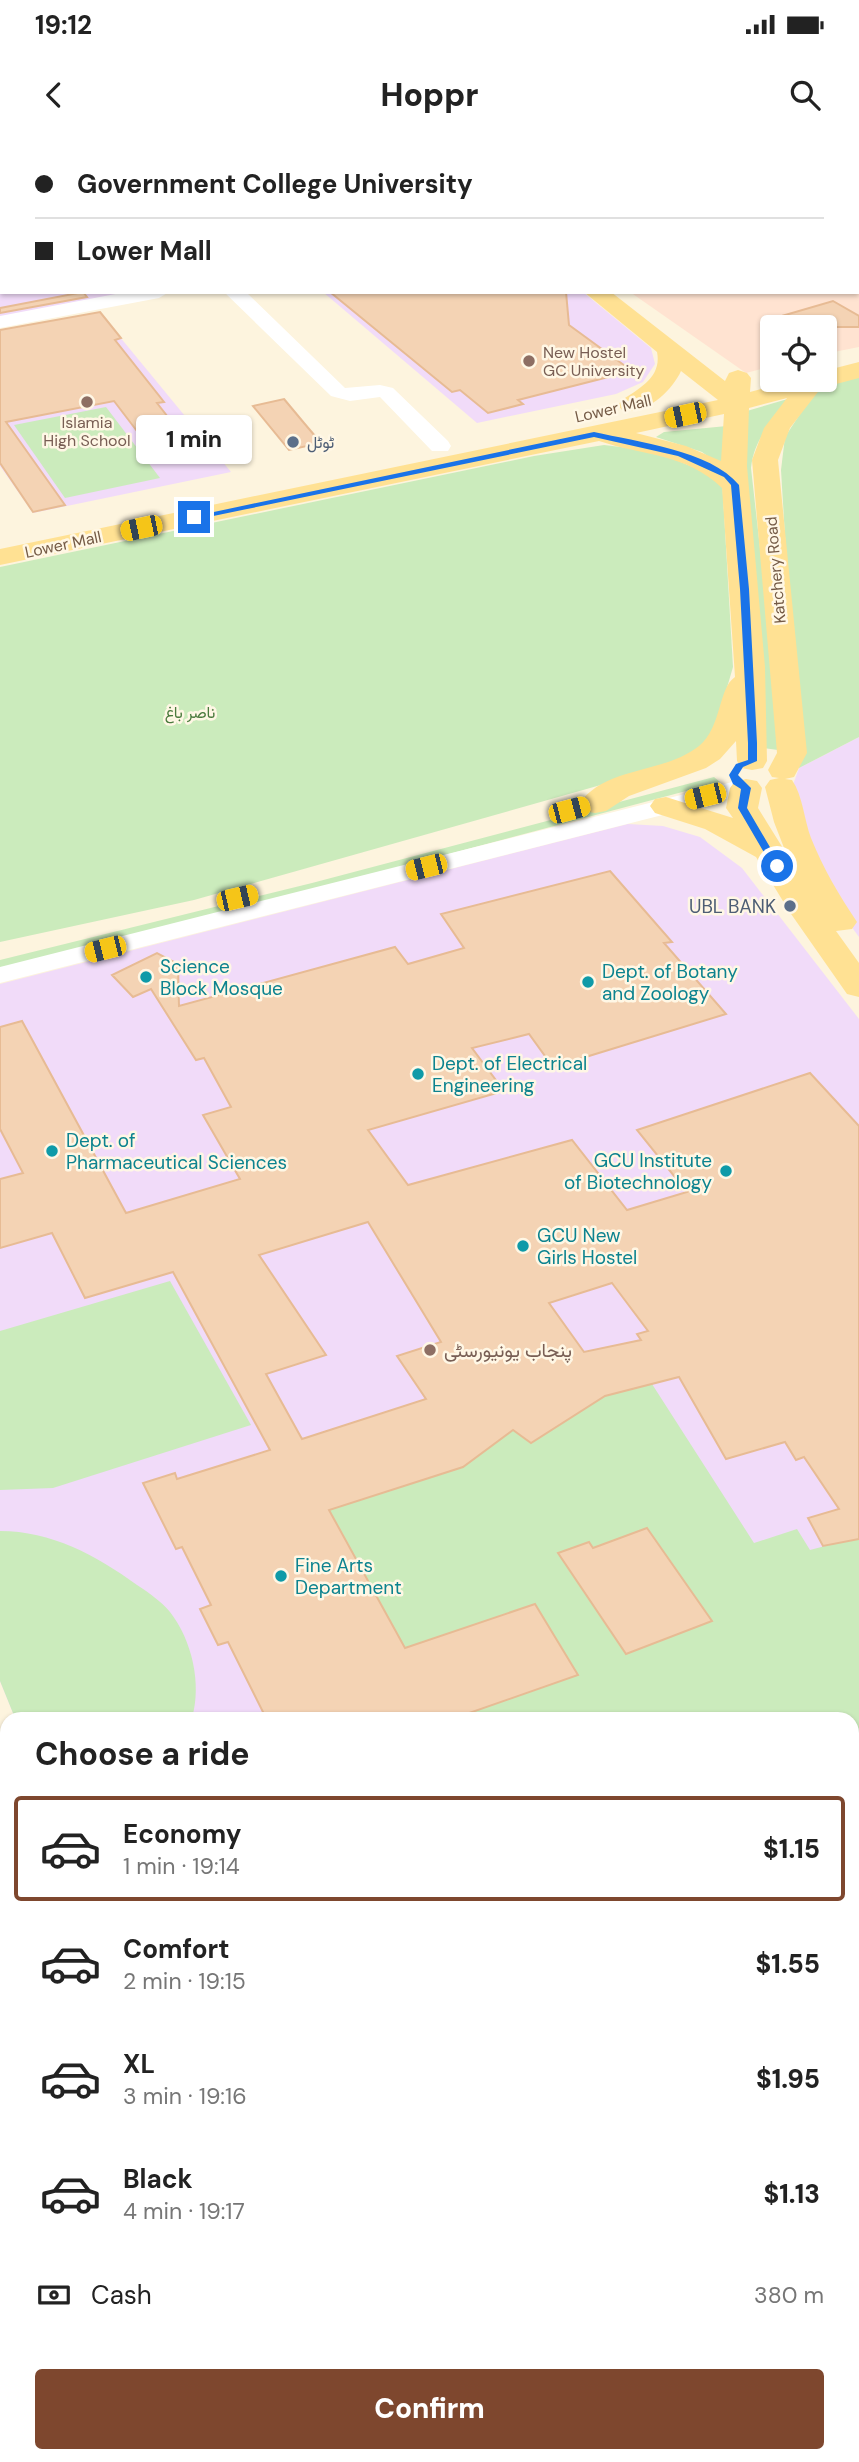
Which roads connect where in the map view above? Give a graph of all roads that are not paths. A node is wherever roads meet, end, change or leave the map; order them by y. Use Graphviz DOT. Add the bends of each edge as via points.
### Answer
graph roads {
  1 [pos="148,294"];
  2 [pos="236,294"];
  3 [pos="599,294"];
  4 [pos="627,294"];
  5 [pos="0,322"];
  6 [pos="859,347"];
  7 [pos="669,349"];
  8 [pos="837,351"];
  9 [pos="859,370"];
  10 [pos="749,373"];
  11 [pos="837,376"];
  12 [pos="712,384"];
  13 [pos="779,392"];
  14 [pos="810,392"];
  15 [pos="738,403"];
  16 [pos="631,405"];
  17 [pos="594,435"];
  18 [pos="440,446"];
  19 [pos="735,485"];
  20 [pos="0,533"];
  21 [pos="0,557"];
  22 [pos="750,667"];
  23 [pos="744,776"];
  24 [pos="782,778"];
  25 [pos="595,804"];
  26 [pos="666,806"];
  27 [pos="767,851"];
  28 [pos="859,950"];
  29 [pos="0,953"];
  30 [pos="0,975"];
  31 [pos="859,988"];
  1 -- 5 [label="street"];
  2 -- 18 [label="street" via="338,392 386,392"];
  3 -- 7 [label="main road"];
  4 -- 10 [label="main road"];
  6 -- 8 [label="main road"];
  7 -- 12 [label="main road"];
  7 -- 16 [label="main road" via="671,365 661,384"];
  9 -- 11 [label="main road, Lower Mall"];
  10 -- 12 [label="main road, Lower Mall"];
  10 -- 15 [label="main road, Katchery Road"];
  12 -- 15 [label="main road"];
  12 -- 16 [label="main road, Lower Mall"];
  13 -- 15 [label="main road, Lower Mall"];
  14 -- 24 [label="main road, Katchery Road" via="772,435 765,460 792,753"];
  15 -- 17 [label="main road, Lower Mall"];
  15 -- 19 [label="main road, Katchery Road"];
  16 -- 18 [label="main road, Lower Mall"];
  17 -- 19 [label="main road" via="680,454 709,465"];
  17 -- 21 [label="main road, Lower Mall"];
  18 -- 20 [label="main road, Lower Mall"];
  19 -- 22 [label="main road, Katchery Road"];
  22 -- 23 [label="main road, Katchery Road"];
  22 -- 25 [label="main road" via="730,725 712,750 676,772 618,789"];
  23 -- 24 [label="main road" via="768,790"];
  23 -- 25 [label="street"];
  23 -- 26 [label="street"];
  23 -- 27 [label="main road, Katchery Road" via="743,808"];
  24 -- 28 [label="main road" via="789,820 831,909"];
  25 -- 29 [label="street" via="263,892"];
  26 -- 27 [label="main road" via="716,822"];
  26 -- 30 [label="street"];
  27 -- 31 [label="main road, Katchery Road"];
}
